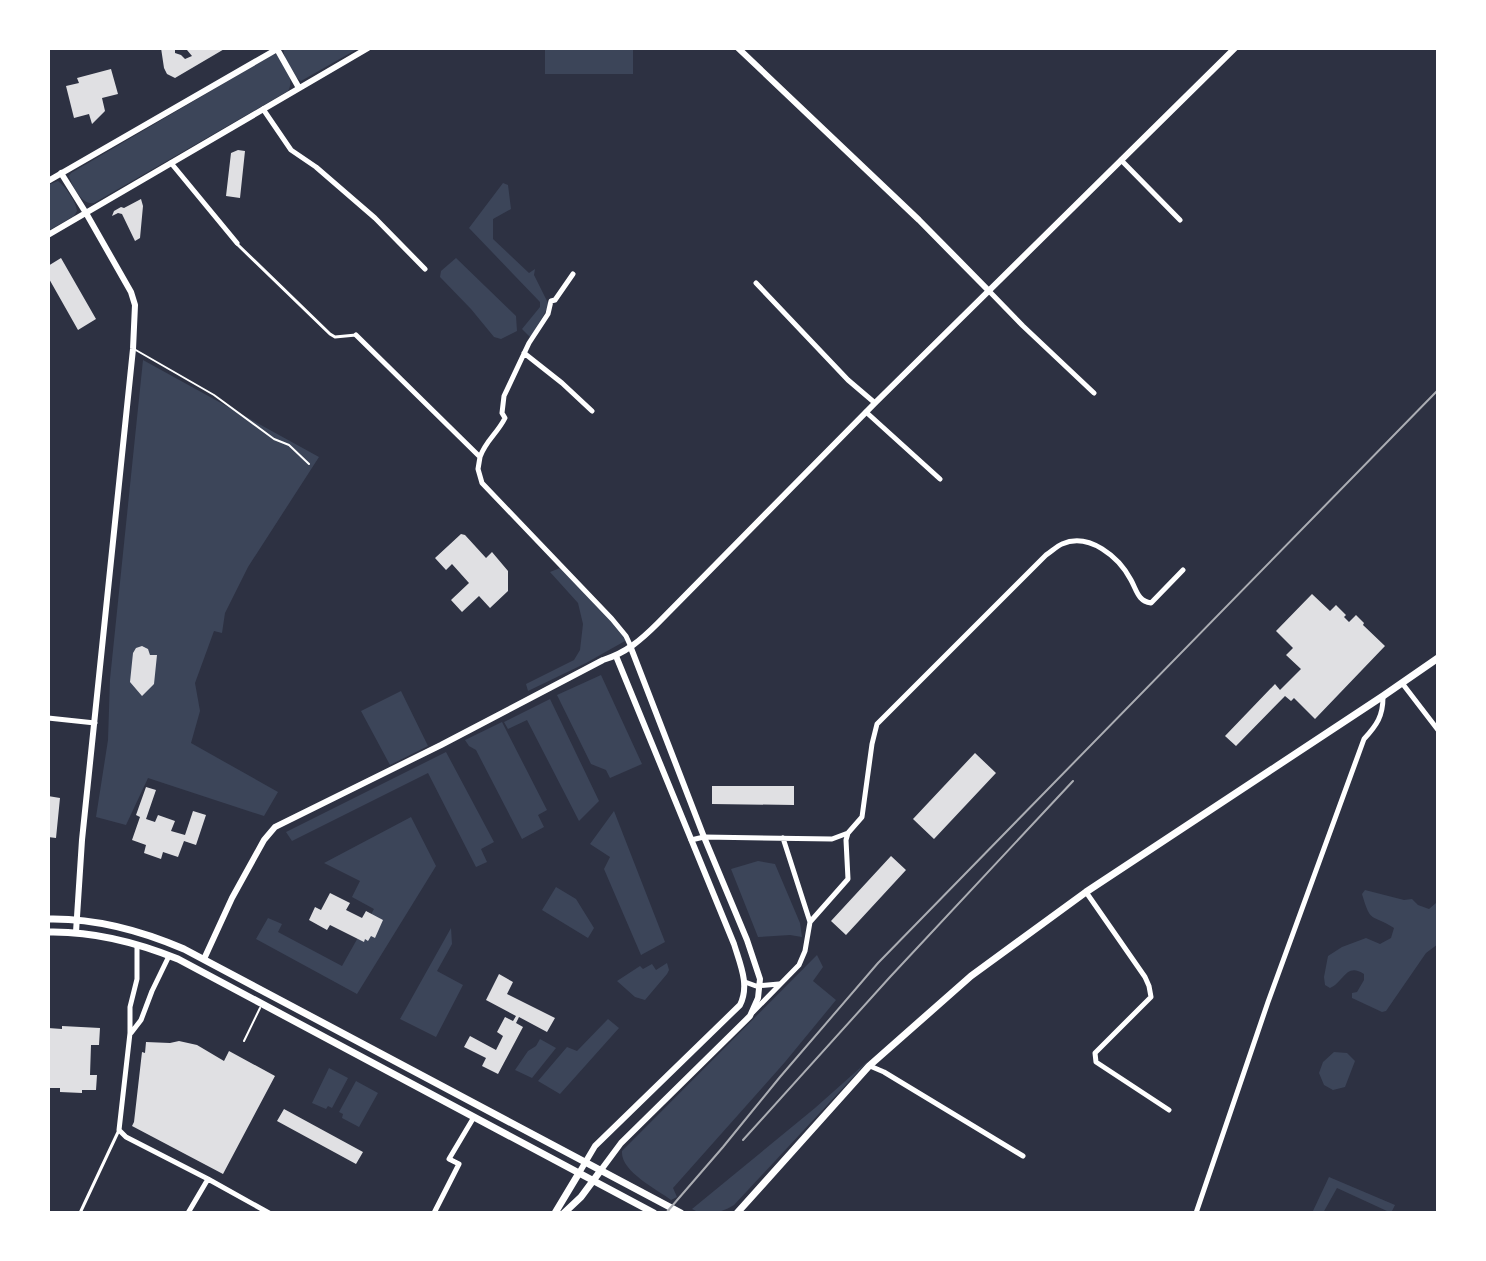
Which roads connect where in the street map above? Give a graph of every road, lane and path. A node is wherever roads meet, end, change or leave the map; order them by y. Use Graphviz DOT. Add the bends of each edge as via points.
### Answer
graph roads {
  1 [pos="368,48"];
  2 [pos="738,48"];
  3 [pos="1235,48"];
  4 [pos="278,49"];
  5 [pos="299,88"];
  6 [pos="263,109"];
  7 [pos="1121,160"];
  8 [pos="171,163"];
  9 [pos="61,173"];
  10 [pos="48,181"];
  11 [pos="86,213"];
  12 [pos="1180,220"];
  13 [pos="48,235"];
  14 [pos="237,243"];
  15 [pos="425,269"];
  16 [pos="573,274"];
  17 [pos="756,283"];
  18 [pos="989,291"];
  19 [pos="356,335"];
  20 [pos="133,349"];
  21 [pos="524,353"];
  22 [pos="1094,393"];
  23 [pos="875,403"];
  24 [pos="592,411"];
  25 [pos="866,412"];
  26 [pos="480,457"];
  27 [pos="309,464"];
  28 [pos="940,479"];
  29 [pos="1183,570"];
  30 [pos="631,648"];
  31 [pos="616,656"];
  32 [pos="1438,658"];
  33 [pos="1402,683"];
  34 [pos="1383,696"];
  35 [pos="48,718"];
  36 [pos="95,723"];
  37 [pos="1438,730"];
  38 [pos="848,833"];
  39 [pos="704,837"];
  40 [pos="783,838"];
  41 [pos="691,840"];
  42 [pos="1086,892"];
  43 [pos="48,919"];
  44 [pos="77,919"];
  45 [pos="810,922"];
  46 [pos="48,932"];
  47 [pos="76,932"];
  48 [pos="137,944"];
  49 [pos="169,955"];
  50 [pos="204,959"];
  51 [pos="745,982"];
  52 [pos="781,984"];
  53 [pos="760,986"];
  54 [pos="263,1004"];
  55 [pos="750,1016"];
  56 [pos="130,1033"];
  57 [pos="244,1041"];
  58 [pos="869,1066"];
  59 [pos="1169,1110"];
  60 [pos="474,1117"];
  61 [pos="119,1130"];
  62 [pos="1023,1156"];
  63 [pos="586,1162"];
  64 [pos="601,1170"];
  65 [pos="579,1173"];
  66 [pos="208,1179"];
  67 [pos="593,1181"];
  68 [pos="80,1213"];
  69 [pos="188,1213"];
  70 [pos="269,1213"];
  71 [pos="434,1213"];
  72 [pos="555,1213"];
  73 [pos="564,1213"];
  74 [pos="654,1213"];
  75 [pos="681,1213"];
  76 [pos="737,1213"];
  77 [pos="1196,1213"];
  1 -- 5 [label="street"];
  2 -- 18 [label="street"];
  3 -- 7 [label="street"];
  4 -- 5 [label="street"];
  4 -- 9 [label="street"];
  5 -- 6 [label="street"];
  6 -- 8 [label="street"];
  6 -- 15 [label="street" via="291,150 375,218"];
  7 -- 12 [label="street"];
  7 -- 18 [label="street"];
  8 -- 11 [label="street"];
  8 -- 14 [label="street"];
  9 -- 10 [label="street"];
  9 -- 11 [label="street"];
  11 -- 13 [label="street"];
  11 -- 20 [label="street" via="131,292"];
  14 -- 19 [label="street" via="330,334"];
  16 -- 21 [label="street" via="551,301"];
  17 -- 23 [label="street"];
  18 -- 22 [label="street"];
  18 -- 23 [label="street"];
  19 -- 26 [label="street"];
  20 -- 27 [label="lane" via="214,395"];
  20 -- 36 [label="street"];
  21 -- 24 [label="street"];
  21 -- 26 [label="street" via="504,396 505,418"];
  23 -- 25 [label="street"];
  25 -- 28 [label="street"];
  25 -- 30 [label="street"];
  26 -- 30 [label="street" via="482,483 612,619"];
  29 -- 38 [label="street" via="1147,603 1100,546 1080,540 1054,549 877,724 862,817"];
  30 -- 31 [label="street"];
  30 -- 39 [label="street"];
  31 -- 41 [label="street"];
  31 -- 50 [label="street" via="275,827 232,898"];
  32 -- 33 [label="main road"];
  33 -- 34 [label="main road"];
  33 -- 37 [label="street"];
  34 -- 42 [label="main road"];
  34 -- 77 [label="street" via="1383,712 1364,739"];
  35 -- 36 [label="street"];
  36 -- 44 [label="street"];
  38 -- 40 [label="street" via="832,839"];
  38 -- 45 [label="street" via="848,879"];
  39 -- 40 [label="street"];
  39 -- 41 [label="street"];
  39 -- 53 [label="street" via="747,940"];
  40 -- 45 [label="street"];
  41 -- 51 [label="street"];
  42 -- 58 [label="main road" via="971,976"];
  42 -- 59 [label="street" via="1145,977 1151,997 1095,1053 1096,1062"];
  43 -- 44 [label="main road"];
  44 -- 47 [label="street"];
  44 -- 50 [label="main road" via="134,930"];
  45 -- 52 [label="street" via="802,958"];
  46 -- 47 [label="main road"];
  47 -- 48 [label="main road"];
  48 -- 49 [label="main road"];
  48 -- 56 [label="street"];
  49 -- 54 [label="main road"];
  49 -- 56 [label="street" via="141,1020"];
  50 -- 63 [label="main road"];
  51 -- 53 [label="street"];
  51 -- 63 [label="street" via="740,1005 595,1146"];
  52 -- 53 [label="street"];
  52 -- 55 [label="street"];
  53 -- 55 [label="street"];
  54 -- 57 [label="lane"];
  54 -- 60 [label="main road"];
  55 -- 64 [label="street" via="621,1143"];
  56 -- 61 [label="street"];
  58 -- 62 [label="street"];
  58 -- 76 [label="main road"];
  60 -- 65 [label="main road"];
  60 -- 71 [label="street" via="449,1159 459,1164"];
  61 -- 66 [label="street"];
  61 -- 68 [label="street"];
  63 -- 64 [label="main road"];
  63 -- 65 [label="street"];
  64 -- 67 [label="main road"];
  64 -- 75 [label="main road"];
  65 -- 67 [label="main road"];
  65 -- 72 [label="main road"];
  66 -- 69 [label="street"];
  66 -- 70 [label="street"];
  67 -- 73 [label="main road"];
  67 -- 74 [label="main road"];
}
